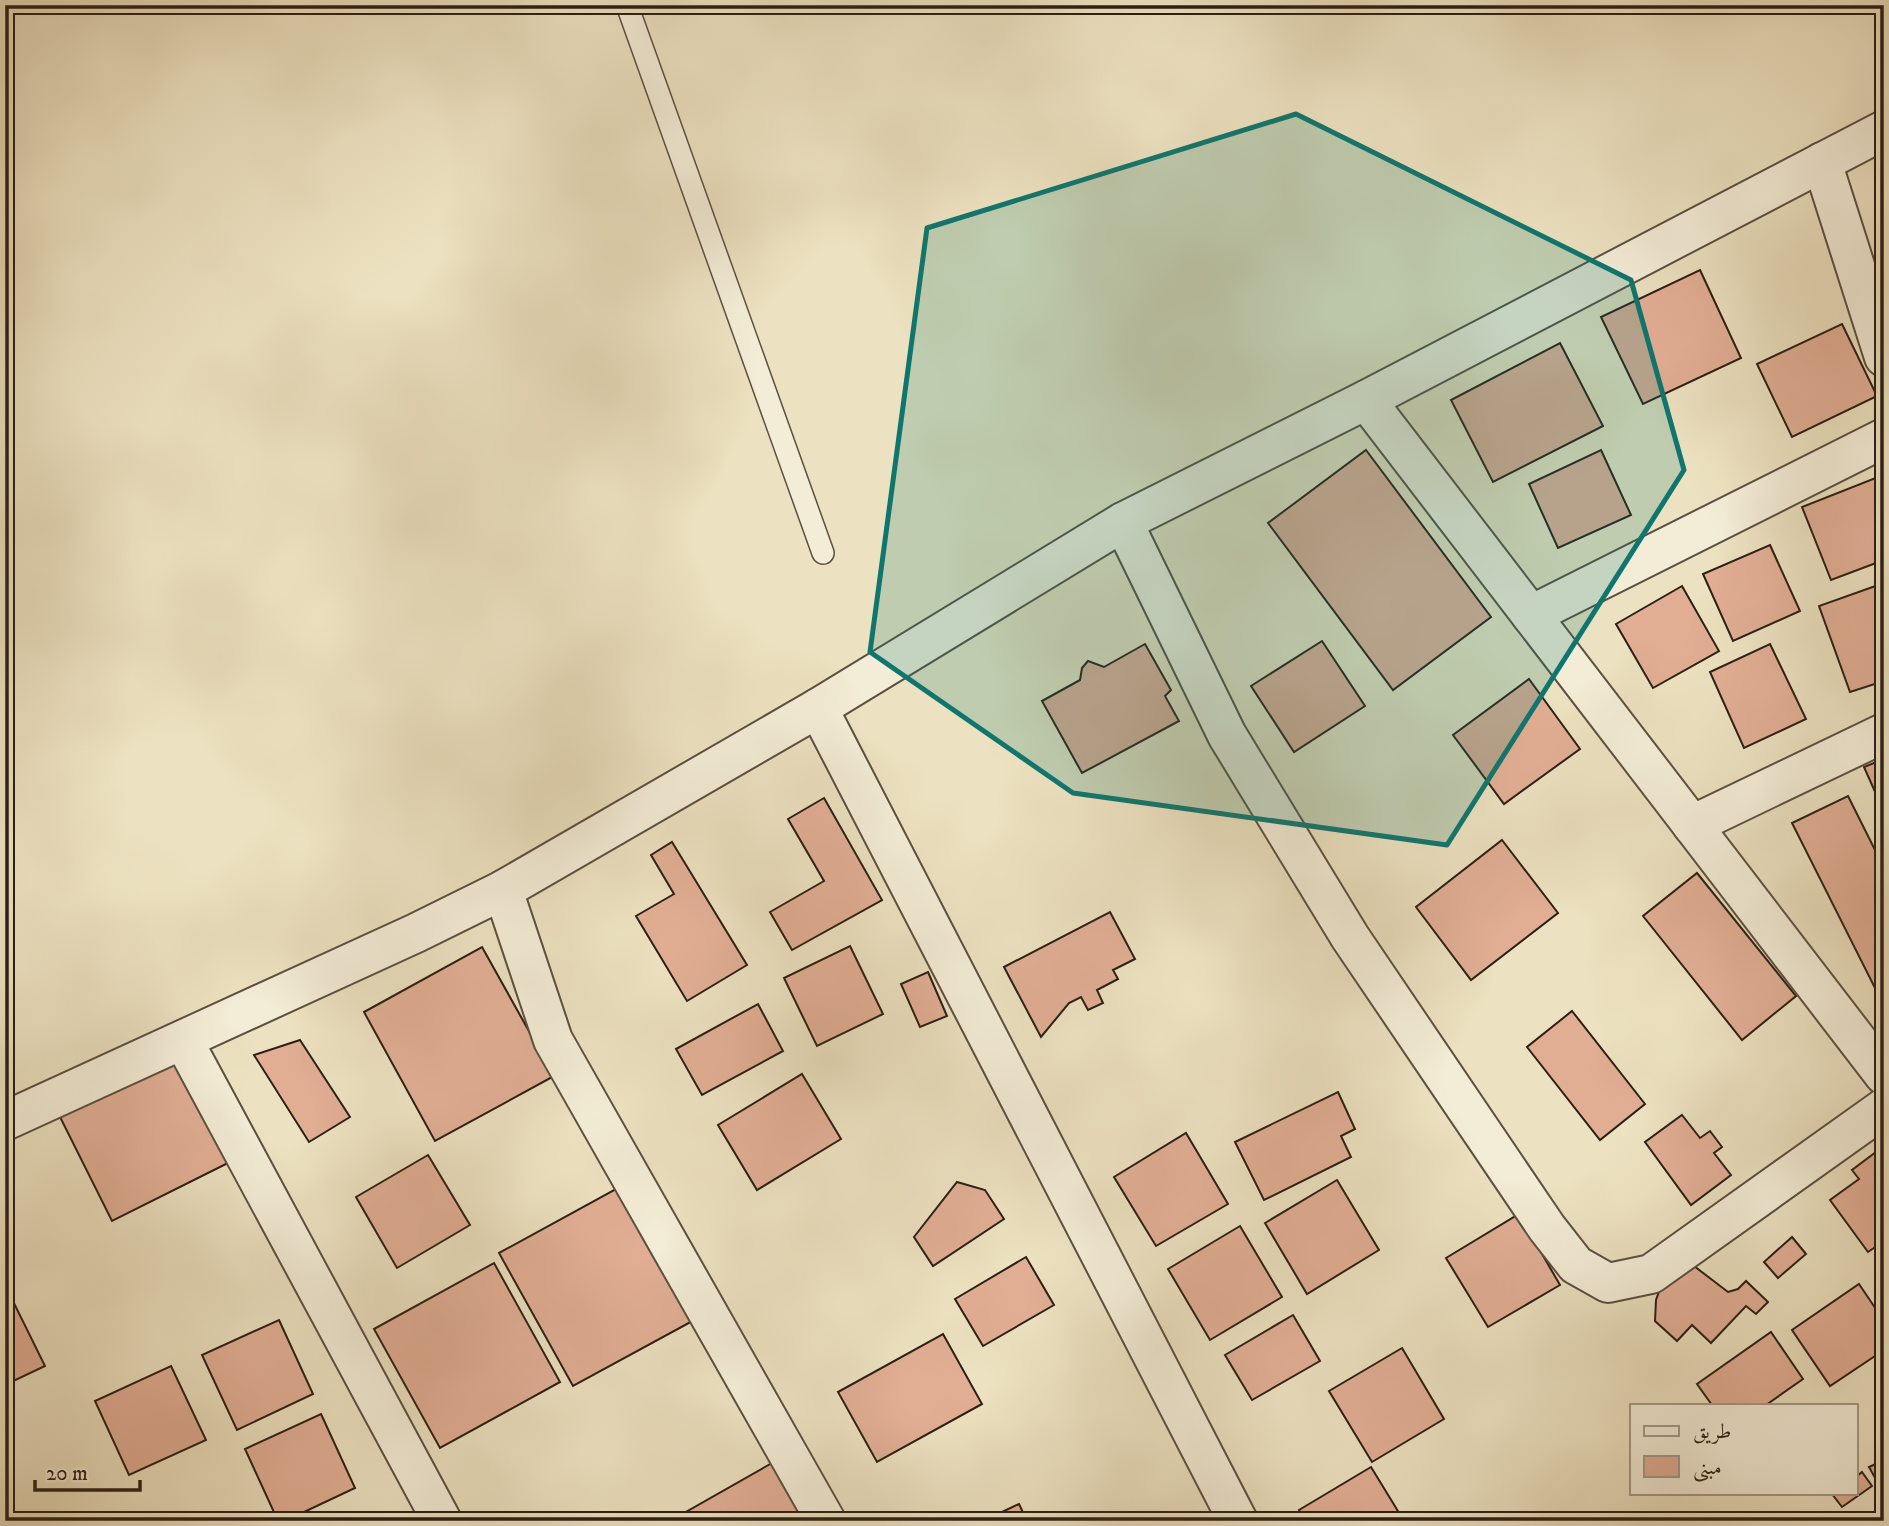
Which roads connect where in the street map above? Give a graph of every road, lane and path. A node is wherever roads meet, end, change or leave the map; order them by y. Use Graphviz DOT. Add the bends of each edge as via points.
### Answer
graph roads {
  1 [pos="626,5"];
  2 [pos="1884,130"];
  3 [pos="1822,162"];
  4 [pos="1884,357"];
  5 [pos="1366,400"];
  6 [pos="1884,438"];
  7 [pos="1123,522"];
  8 [pos="823,553"];
  9 [pos="1531,615"];
  10 [pos="818,708"];
  11 [pos="1884,733"];
  12 [pos="1692,825"];
  13 [pos="503,890"];
  14 [pos="1869,1030"];
  15 [pos="183,1040"];
  16 [pos="1884,1075"];
  17 [pos="1884,1108"];
  18 [pos="5,1121"];
  19 [pos="428,1516"];
  20 [pos="826,1521"];
  21 [pos="1238,1521"];
  1 -- 8 [label="lane"];
  2 -- 3 [label="street"];
  3 -- 4 [label="street"];
  3 -- 5 [label="street"];
  5 -- 7 [label="street"];
  5 -- 9 [label="street"];
  6 -- 9 [label="street"];
  7 -- 10 [label="street"];
  7 -- 17 [label="street" via="1227,735 1350,937 1576,1265 1608,1283 1651,1274"];
  9 -- 12 [label="street"];
  10 -- 13 [label="street"];
  10 -- 21 [label="street"];
  11 -- 12 [label="street"];
  12 -- 14 [label="street"];
  13 -- 15 [label="street"];
  13 -- 20 [label="street" via="553,1040"];
  14 -- 16 [label="street"];
  15 -- 18 [label="street"];
  15 -- 19 [label="street"];
}
